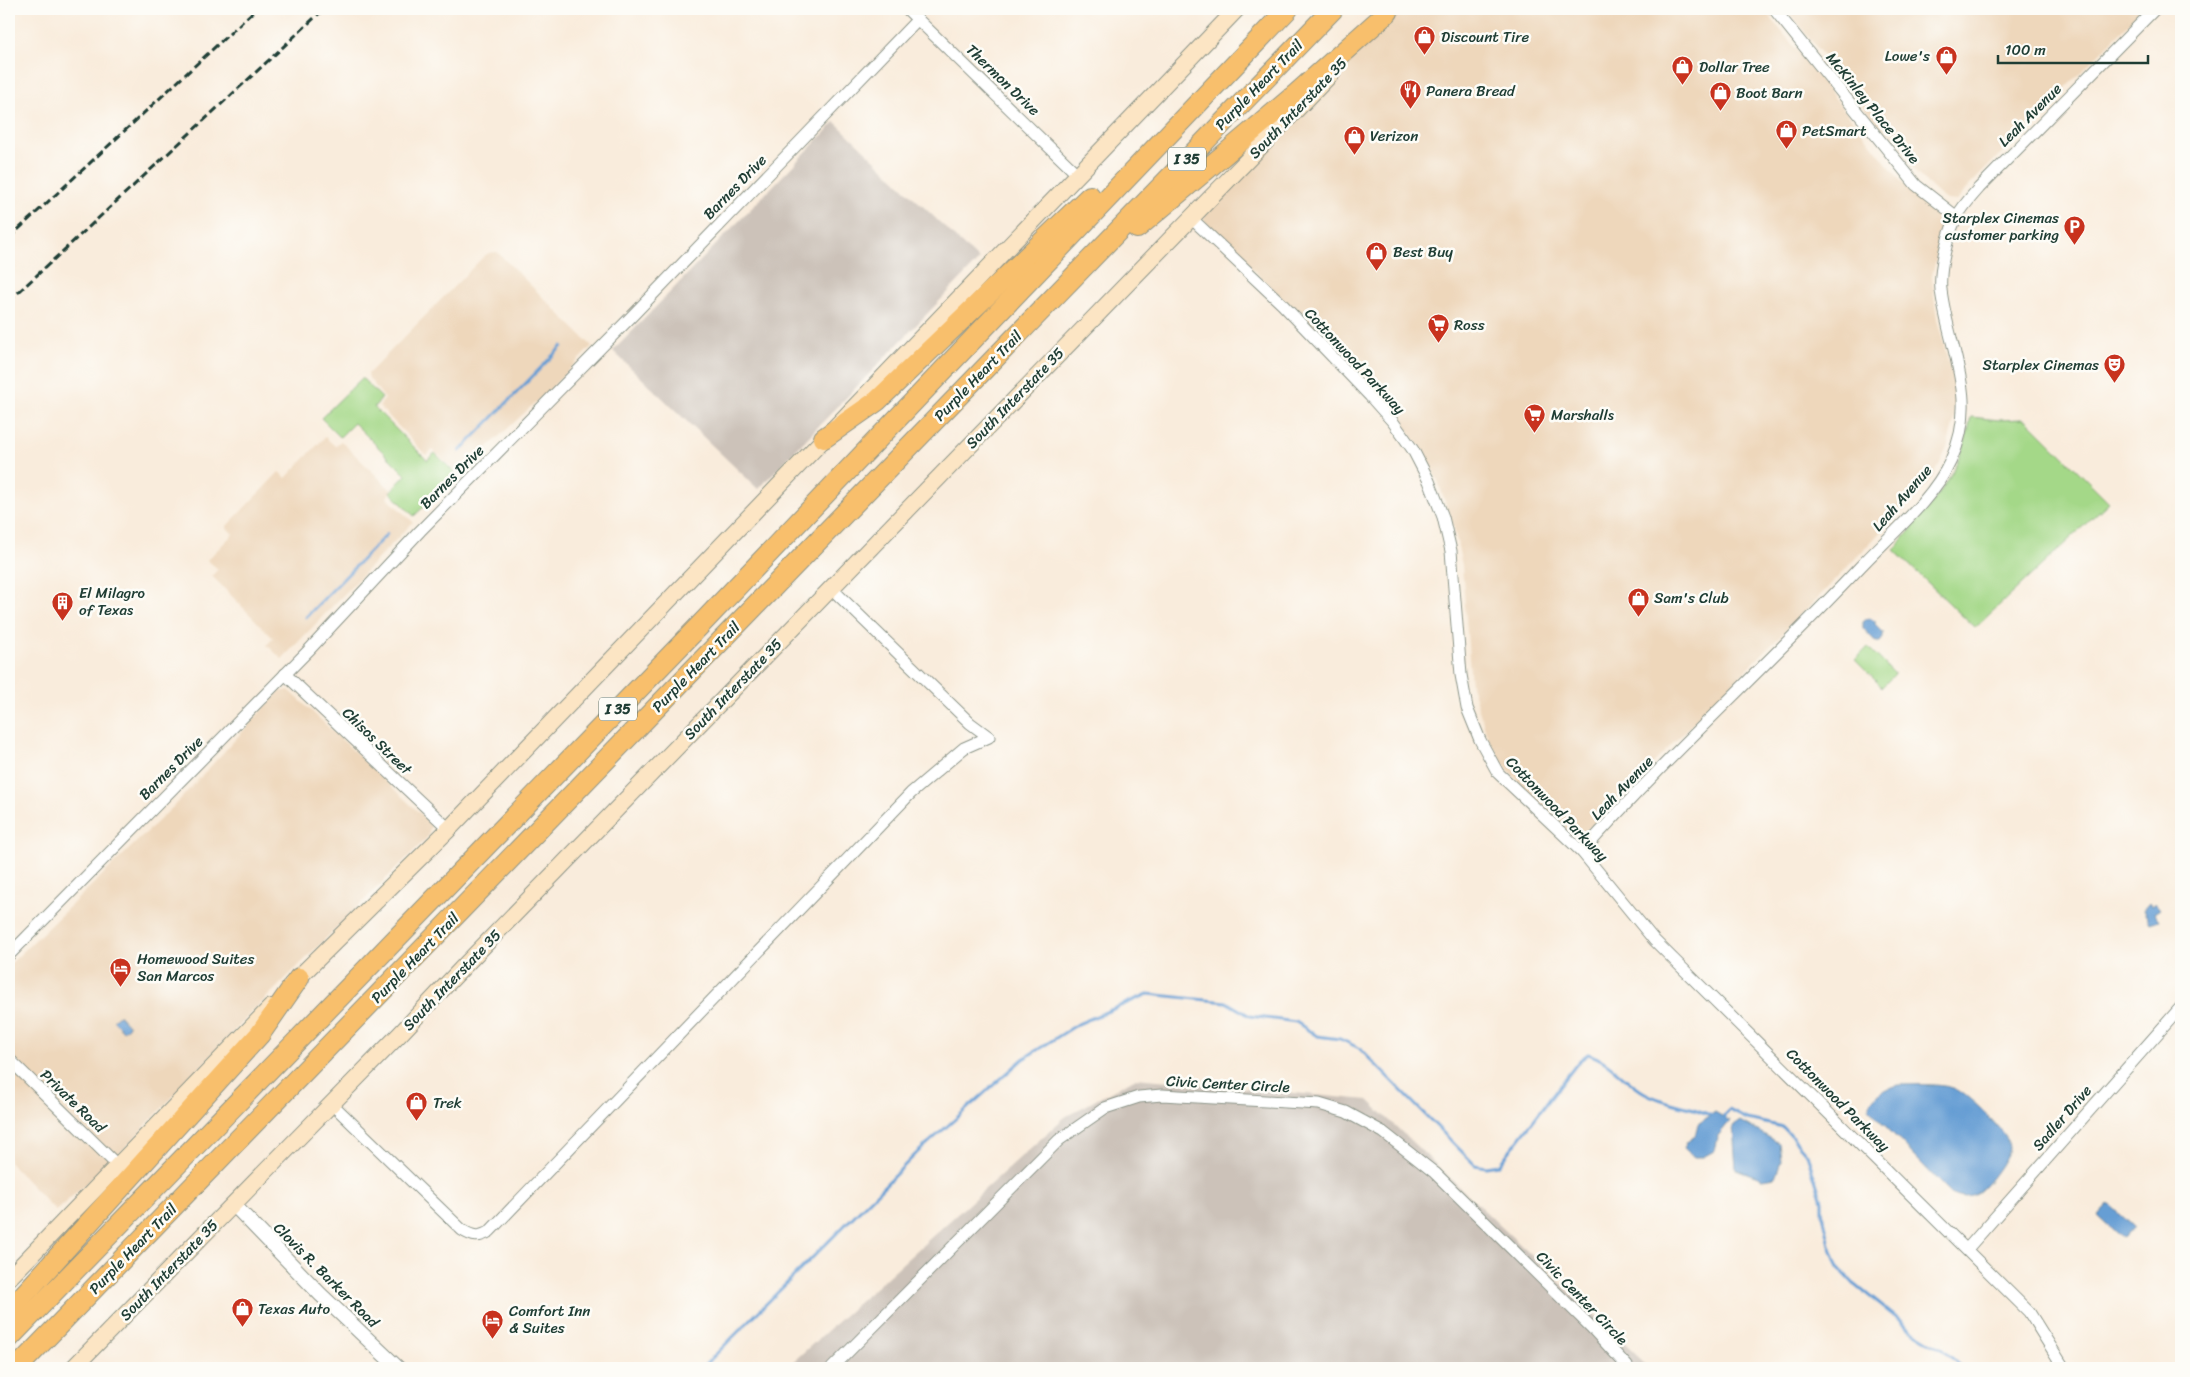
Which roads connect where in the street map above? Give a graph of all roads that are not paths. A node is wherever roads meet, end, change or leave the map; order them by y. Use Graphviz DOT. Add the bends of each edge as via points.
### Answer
graph roads {
  1 [pos="907,9"];
  2 [pos="1237,9"];
  3 [pos="1288,9"];
  4 [pos="1333,9"];
  5 [pos="1774,9"];
  6 [pos="2155,9"];
  7 [pos="1390,11"];
  8 [pos="918,19"];
  9 [pos="1223,75"];
  10 [pos="1077,174"];
  11 [pos="1956,217"];
  12 [pos="1191,218"];
  13 [pos="1043,309"];
  14 [pos="824,438"];
  15 [pos="831,588"];
  16 [pos="284,674"];
  17 [pos="449,829"];
  18 [pos="1582,852"];
  19 [pos="9,956"];
  20 [pos="299,978"];
  21 [pos="2181,1007"];
  22 [pos="11,1065"];
  23 [pos="332,1104"];
  24 [pos="117,1165"];
  25 [pos="233,1204"];
  26 [pos="1966,1249"];
  27 [pos="9,1278"];
  28 [pos="9,1310"];
  29 [pos="9,1338"];
  30 [pos="18,1368"];
  31 [pos="74,1368"];
  32 [pos="398,1368"];
  33 [pos="832,1368"];
  34 [pos="1626,1368"];
  35 [pos="2064,1368"];
  1 -- 8 [label="street, Thermon Drive"];
  2 -- 10 [label="main road"];
  3 -- 9 [label="highway, Purple Heart Trail / I 35"];
  4 -- 13 [label="highway, Purple Heart Trail / I 35"];
  5 -- 11 [label="street, McKinley Place Drive" via="1916,185"];
  6 -- 11 [label="street, Leah Avenue" via="1979,188"];
  7 -- 12 [label="main road, South Interstate 35"];
  7 -- 13 [label="highway"];
  8 -- 10 [label="street, Thermon Drive"];
  8 -- 16 [label="street, Barnes Drive"];
  9 -- 14 [label="highway" via="1178,112 877,401"];
  9 -- 29 [label="highway, Purple Heart Trail / I 35" via="712,612"];
  10 -- 14 [label="main road"];
  11 -- 18 [label="street, Leah Avenue" via="1948,240 1941,288 1962,378 1963,422 1958,443 1941,480"];
  12 -- 15 [label="main road, South Interstate 35"];
  12 -- 18 [label="street, Cottonwood Parkway" via="1282,304 1370,396 1413,450 1443,517 1451,552 1461,675 1467,708 1480,740 1498,773"];
  13 -- 30 [label="highway, Purple Heart Trail / I 35"];
  14 -- 17 [label="main road"];
  15 -- 23 [label="main road, South Interstate 35"];
  15 -- 23 [label="street" via="970,723 989,737 964,748 911,793 482,1236 472,1236 462,1230"];
  16 -- 17 [label="street, Chisos Street"];
  16 -- 19 [label="street, Barnes Drive"];
  17 -- 20 [label="main road"];
  18 -- 26 [label="street, Cottonwood Parkway" via="1654,940"];
  20 -- 24 [label="main road"];
  20 -- 28 [label="highway" via="260,1034"];
  21 -- 26 [label="street, Sadler Drive"];
  22 -- 24 [label="street, Private Road"];
  23 -- 25 [label="main road, South Interstate 35"];
  24 -- 27 [label="main road"];
  25 -- 31 [label="main road, South Interstate 35"];
  25 -- 32 [label="street, Clovis R. Barker Road" via="320,1294"];
  26 -- 35 [label="street, Cottonwood Parkway" via="2029,1312"];
  33 -- 34 [label="street, Civic Center Circle" via="1060,1140 1105,1108 1139,1097 1162,1096 1319,1104 1346,1112 1383,1132 1435,1173 1591,1327"];
}
